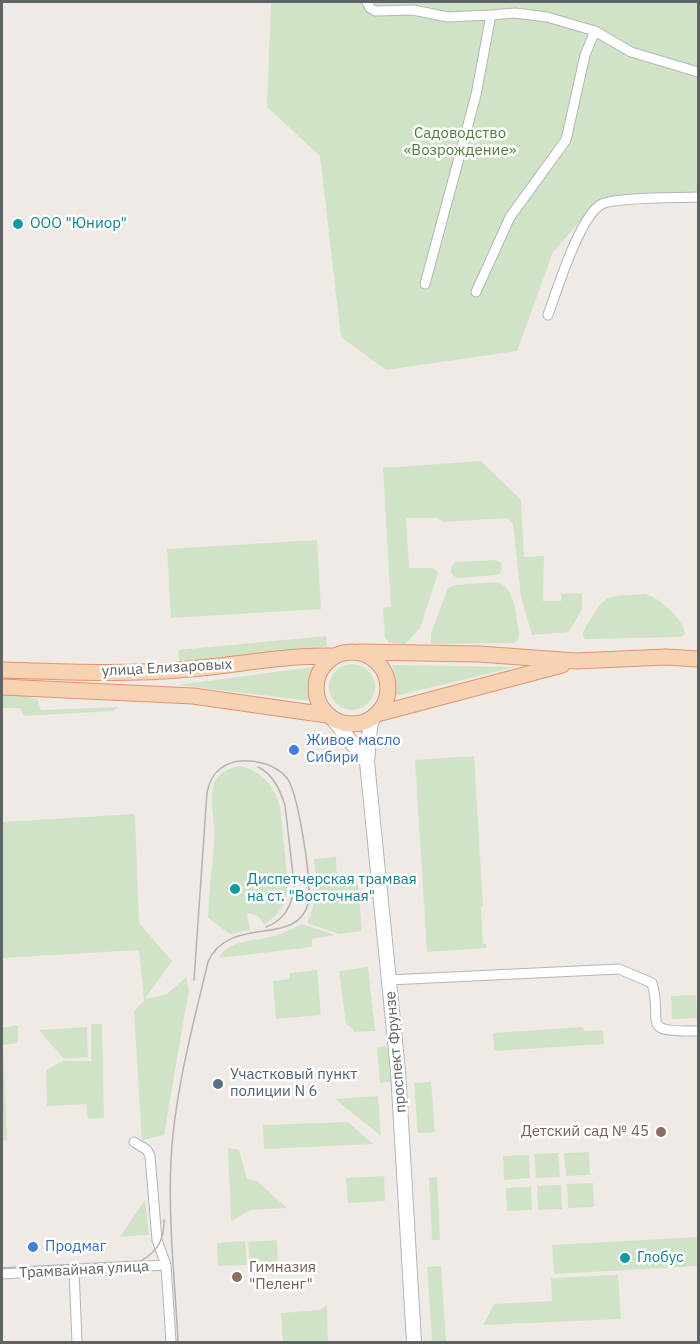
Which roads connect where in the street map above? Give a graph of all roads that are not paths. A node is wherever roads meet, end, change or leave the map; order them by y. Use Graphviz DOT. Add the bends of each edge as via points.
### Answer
graph roads {
  1 [pos="367,2"];
  2 [pos="491,15"];
  3 [pos="595,31"];
  4 [pos="699,72"];
  5 [pos="699,197"];
  6 [pos="425,284"];
  7 [pos="476,292"];
  8 [pos="548,315"];
  9 [pos="359,652"];
  10 [pos="333,656"];
  11 [pos="699,659"];
  12 [pos="576,661"];
  13 [pos="2,670"];
  14 [pos="2,687"];
  15 [pos="375,716"];
  16 [pos="330,717"];
  17 [pos="367,762"];
  18 [pos="389,980"];
  19 [pos="699,1031"];
  20 [pos="134,1142"];
  21 [pos="166,1265"];
  22 [pos="74,1270"];
  23 [pos="2,1274"];
  24 [pos="77,1342"];
  25 [pos="171,1342"];
  26 [pos="414,1342"];
  1 -- 2 [label="street" via="375,11 413,10 448,17"];
  2 -- 3 [label="street" via="548,16"];
  2 -- 6 [label="street" via="476,95"];
  3 -- 4 [label="street" via="631,52"];
  3 -- 7 [label="street" via="585,54 566,140 510,217"];
  5 -- 8 [label="street" via="608,202 594,209 578,236"];
  9 -- 10 [label="main road"];
  9 -- 12 [label="main road"];
  9 -- 15 [label="main road" via="379,663 388,684 383,705"];
  10 -- 13 [label="main road, улица Елизаровых" via="138,672"];
  10 -- 16 [label="main road" via="319,673 316,684 317,695"];
  11 -- 12 [label="main road"];
  12 -- 15 [label="main road"];
  14 -- 16 [label="main road, улица Елизаровых" via="193,696"];
  15 -- 16 [label="main road" via="354,725"];
  15 -- 17 [label="main road, проспект Фрунзе" via="370,727"];
  16 -- 17 [label="main road"];
  17 -- 18 [label="main road, проспект Фрунзе"];
  18 -- 19 [label="street" via="619,969 652,983 659,1027"];
  18 -- 26 [label="main road, проспект Фрунзе" via="399,1071"];
  20 -- 21 [label="street" via="150,1156 157,1240"];
  21 -- 22 [label="street, Трамвайная улица"];
  21 -- 25 [label="street"];
  22 -- 23 [label="street, Трамвайная улица"];
  22 -- 24 [label="street"];
}
